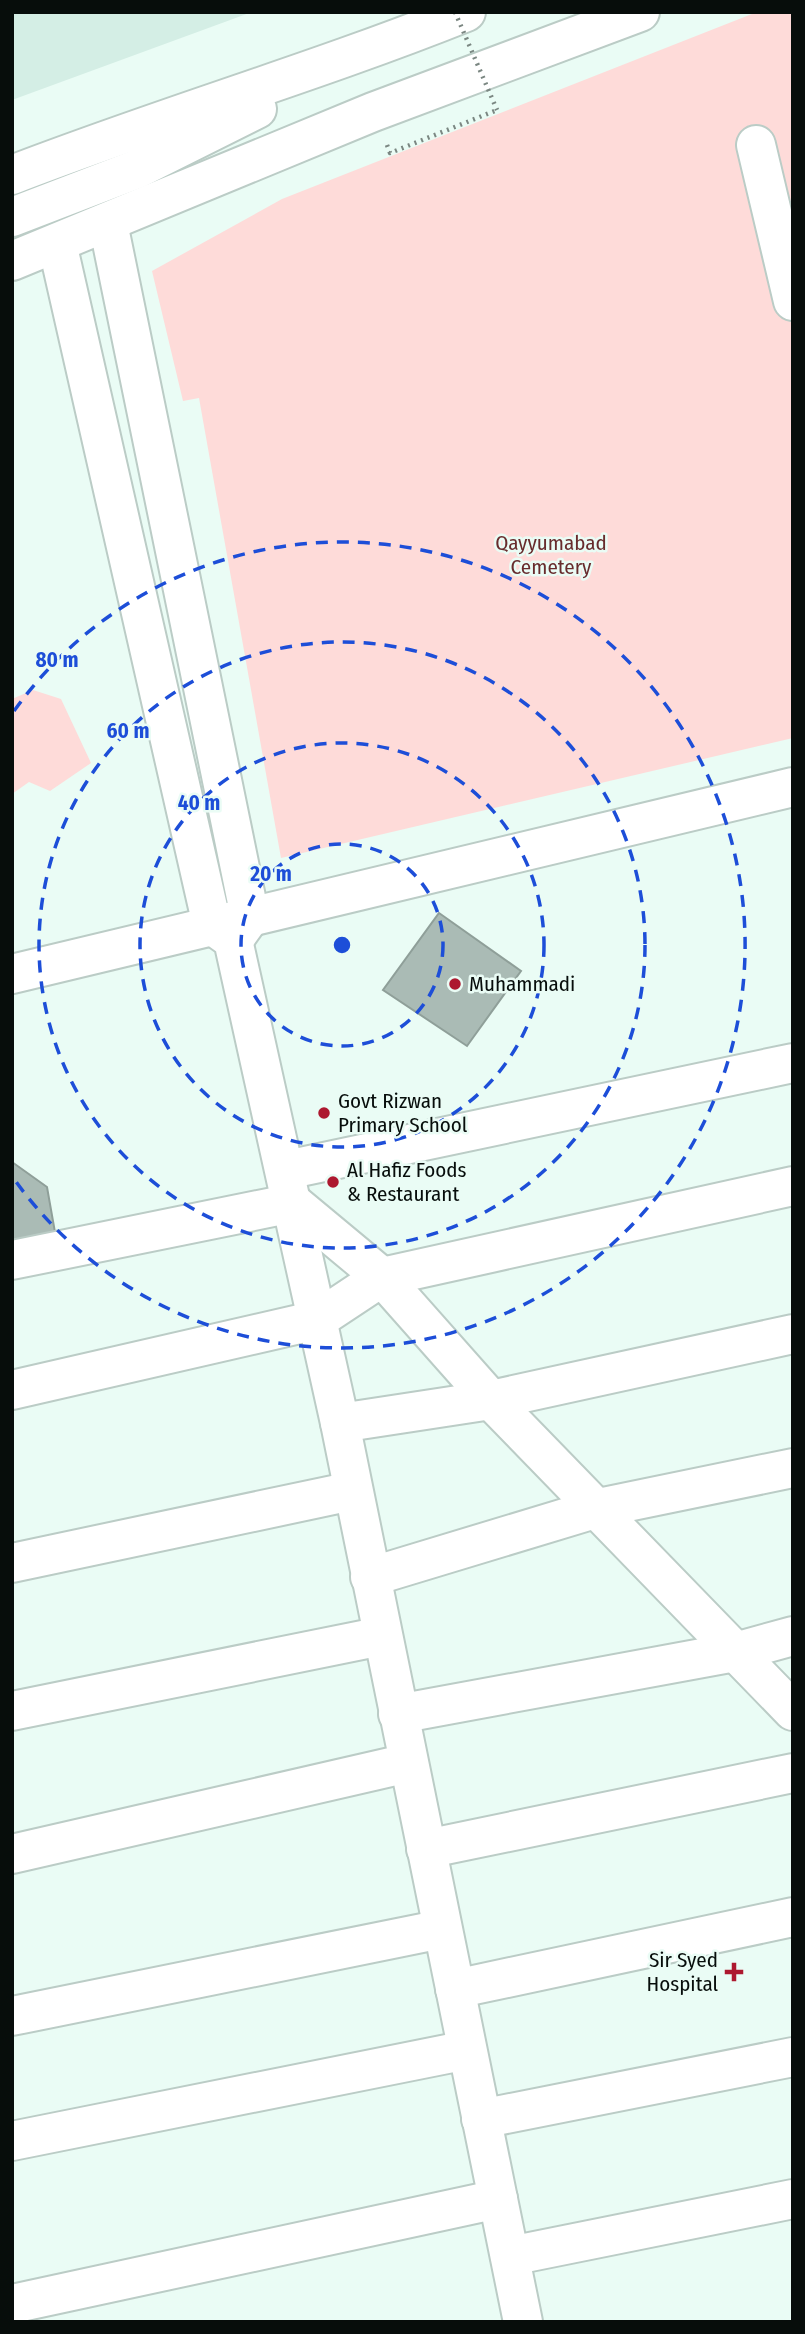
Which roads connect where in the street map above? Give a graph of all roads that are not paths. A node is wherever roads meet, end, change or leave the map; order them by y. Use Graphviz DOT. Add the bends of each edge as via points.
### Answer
graph roads {
  1 [pos="466,12"];
  2 [pos="640,12"];
  3 [pos="380,47"];
  4 [pos="756,145"];
  5 [pos="12,175"];
  6 [pos="19,214"];
  7 [pos="108,223"];
  8 [pos="57,243"];
  9 [pos="12,261"];
  10 [pos="793,301"];
  11 [pos="793,787"];
  12 [pos="232,927"];
  13 [pos="12,974"];
  14 [pos="793,1063"];
  15 [pos="793,1186"];
  16 [pos="289,1187"];
  17 [pos="12,1260"];
  18 [pos="382,1277"];
  19 [pos="317,1320"];
  20 [pos="793,1334"];
  21 [pos="12,1390"];
  22 [pos="491,1400"];
  23 [pos="340,1423"];
  24 [pos="793,1468"];
  25 [pos="352,1491"];
  26 [pos="598,1508"];
  27 [pos="12,1563"];
  28 [pos="370,1577"];
  29 [pos="382,1636"];
  30 [pos="793,1636"];
  31 [pos="734,1652"];
  32 [pos="12,1711"];
  33 [pos="793,1711"];
  34 [pos="398,1714"];
  35 [pos="408,1763"];
  36 [pos="793,1773"];
  37 [pos="426,1849"];
  38 [pos="12,1854"];
  39 [pos="793,1917"];
  40 [pos="442,1929"];
  41 [pos="455,1989"];
  42 [pos="12,2016"];
  43 [pos="467,2050"];
  44 [pos="793,2057"];
  45 [pos="481,2119"];
  46 [pos="12,2141"];
  47 [pos="498,2199"];
  48 [pos="793,2199"];
  49 [pos="510,2256"];
  50 [pos="12,2304"];
  51 [pos="523,2322"];
  1 -- 3 [label="street"];
  2 -- 7 [label="street" via="373,112"];
  3 -- 5 [label="street"];
  3 -- 6 [label="street" via="137,169"];
  4 -- 10 [label="street"];
  7 -- 8 [label="street"];
  7 -- 12 [label="street"];
  8 -- 9 [label="street"];
  8 -- 12 [label="street"];
  11 -- 12 [label="street"];
  12 -- 13 [label="street"];
  12 -- 16 [label="street"];
  14 -- 16 [label="street"];
  15 -- 18 [label="street"];
  16 -- 17 [label="street"];
  16 -- 18 [label="street"];
  16 -- 19 [label="street"];
  18 -- 19 [label="street"];
  18 -- 22 [label="street"];
  19 -- 21 [label="street"];
  19 -- 23 [label="street"];
  20 -- 22 [label="street"];
  22 -- 23 [label="street"];
  22 -- 26 [label="street"];
  23 -- 25 [label="street"];
  24 -- 26 [label="street"];
  25 -- 27 [label="street"];
  25 -- 28 [label="street"];
  26 -- 28 [label="street"];
  26 -- 31 [label="street"];
  28 -- 29 [label="street"];
  29 -- 32 [label="street"];
  29 -- 34 [label="street"];
  30 -- 31 [label="street"];
  31 -- 33 [label="street"];
  31 -- 34 [label="street"];
  34 -- 35 [label="street"];
  35 -- 37 [label="street"];
  35 -- 38 [label="street"];
  36 -- 37 [label="street"];
  37 -- 40 [label="street"];
  39 -- 41 [label="street"];
  40 -- 41 [label="street"];
  40 -- 42 [label="street"];
  41 -- 43 [label="street"];
  43 -- 45 [label="street"];
  43 -- 46 [label="street"];
  44 -- 45 [label="street"];
  45 -- 47 [label="street"];
  47 -- 49 [label="street"];
  47 -- 50 [label="street"];
  48 -- 49 [label="street"];
  49 -- 51 [label="street"];
}
